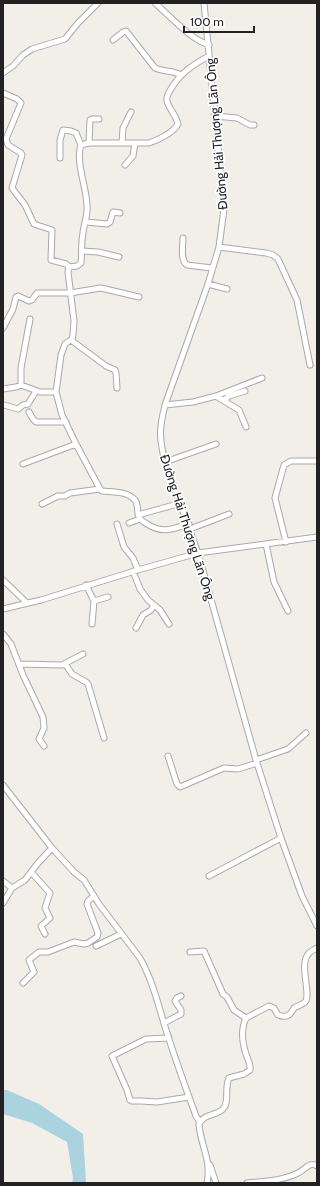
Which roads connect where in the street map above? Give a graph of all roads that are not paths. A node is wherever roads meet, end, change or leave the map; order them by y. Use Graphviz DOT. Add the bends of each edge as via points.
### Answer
graph roads {
  1 [pos="98,3"];
  2 [pos="157,3"];
  3 [pos="204,3"];
  4 [pos="113,40"];
  5 [pos="208,45"];
  6 [pos="209,56"];
  7 [pos="3,73"];
  8 [pos="181,75"];
  9 [pos="3,93"];
  10 [pos="131,112"];
  11 [pos="215,116"];
  12 [pos="99,119"];
  13 [pos="254,125"];
  14 [pos="89,143"];
  15 [pos="122,143"];
  16 [pos="135,143"];
  17 [pos="81,145"];
  18 [pos="60,158"];
  19 [pos="125,165"];
  20 [pos="120,213"];
  21 [pos="86,222"];
  22 [pos="183,238"];
  23 [pos="219,247"];
  24 [pos="82,251"];
  25 [pos="118,257"];
  26 [pos="69,267"];
  27 [pos="212,268"];
  28 [pos="208,284"];
  29 [pos="227,288"];
  30 [pos="70,294"];
  31 [pos="139,297"];
  32 [pos="30,319"];
  33 [pos="3,328"];
  34 [pos="71,340"];
  35 [pos="310,365"];
  36 [pos="262,378"];
  37 [pos="21,384"];
  38 [pos="117,388"];
  39 [pos="3,389"];
  40 [pos="36,391"];
  41 [pos="245,391"];
  42 [pos="56,392"];
  43 [pos="216,396"];
  44 [pos="224,400"];
  45 [pos="4,404"];
  46 [pos="165,404"];
  47 [pos="29,412"];
  48 [pos="66,422"];
  49 [pos="246,427"];
  50 [pos="76,444"];
  51 [pos="216,444"];
  52 [pos="317,461"];
  53 [pos="165,462"];
  54 [pos="23,464"];
  55 [pos="100,489"];
  56 [pos="181,503"];
  57 [pos="42,504"];
  58 [pos="229,514"];
  59 [pos="139,517"];
  60 [pos="129,523"];
  61 [pos="117,524"];
  62 [pos="189,526"];
  63 [pos="317,537"];
  64 [pos="286,542"];
  65 [pos="266,544"];
  66 [pos="198,553"];
  67 [pos="135,570"];
  68 [pos="3,580"];
  69 [pos="86,586"];
  70 [pos="108,597"];
  71 [pos="94,601"];
  72 [pos="26,603"];
  73 [pos="154,605"];
  74 [pos="3,609"];
  75 [pos="288,611"];
  76 [pos="92,624"];
  77 [pos="169,624"];
  78 [pos="136,628"];
  79 [pos="3,634"];
  80 [pos="83,654"];
  81 [pos="20,664"];
  82 [pos="65,664"];
  83 [pos="306,733"];
  84 [pos="104,738"];
  85 [pos="44,746"];
  86 [pos="168,756"];
  87 [pos="257,762"];
  88 [pos="3,785"];
  89 [pos="281,838"];
  90 [pos="52,848"];
  91 [pos="31,872"];
  92 [pos="209,876"];
  93 [pos="3,881"];
  94 [pos="12,888"];
  95 [pos="94,896"];
  96 [pos="3,903"];
  97 [pos="317,926"];
  98 [pos="45,934"];
  99 [pos="121,934"];
  100 [pos="96,946"];
  101 [pos="317,948"];
  102 [pos="190,952"];
  103 [pos="23,983"];
  104 [pos="181,996"];
  105 [pos="246,1018"];
  106 [pos="164,1023"];
  107 [pos="168,1038"];
  108 [pos="189,1097"];
  109 [pos="199,1121"];
  110 [pos="207,1158"];
  111 [pos="317,1166"];
  112 [pos="207,1183"];
  113 [pos="216,1183"];
  114 [pos="247,1183"];
  1 -- 7 [label="street" via="67,38 29,51"];
  2 -- 5 [label="street" via="190,34"];
  3 -- 5 [label="street, Đường Hải Thượng Lãn Ông"];
  4 -- 8 [label="street" via="126,31 155,68"];
  5 -- 6 [label="street, Đường Hải Thượng Lãn Ông"];
  6 -- 8 [label="street"];
  6 -- 11 [label="street, Đường Hải Thượng Lãn Ông"];
  8 -- 16 [label="street" via="167,98 177,120 177,126 155,141"];
  9 -- 26 [label="street" via="21,103 6,139 8,144 22,155 12,188 25,205 34,224 52,230 51,260"];
  10 -- 15 [label="street" via="123,128"];
  11 -- 13 [label="street" via="237,118"];
  11 -- 23 [label="street, Đường Hải Thượng Lãn Ông" via="224,209"];
  12 -- 14 [label="street" via="90,120"];
  14 -- 15 [label="street"];
  14 -- 17 [label="street"];
  15 -- 16 [label="street"];
  16 -- 19 [label="street" via="133,156"];
  17 -- 18 [label="street" via="76,133 64,130 60,140"];
  17 -- 21 [label="street" via="80,162 87,202"];
  20 -- 21 [label="street" via="114,212 107,224"];
  21 -- 24 [label="street"];
  22 -- 27 [label="street" via="184,263"];
  23 -- 27 [label="street, Đường Hải Thượng Lãn Ông"];
  23 -- 35 [label="street" via="266,253 278,259 297,300"];
  24 -- 25 [label="street"];
  24 -- 26 [label="street" via="80,265"];
  26 -- 30 [label="street"];
  27 -- 28 [label="street, Đường Hải Thượng Lãn Ông"];
  28 -- 29 [label="street"];
  28 -- 46 [label="street, Đường Hải Thượng Lãn Ông"];
  30 -- 31 [label="street" via="101,288"];
  30 -- 33 [label="street" via="37,293 29,301 17,296"];
  30 -- 34 [label="street" via="74,321"];
  32 -- 37 [label="street" via="21,368"];
  34 -- 38 [label="street" via="115,370"];
  34 -- 42 [label="street" via="65,344 61,355"];
  36 -- 43 [label="street"];
  37 -- 39 [label="street"];
  37 -- 40 [label="street"];
  40 -- 42 [label="street"];
  40 -- 45 [label="street" via="28,404 18,408"];
  41 -- 44 [label="street"];
  42 -- 48 [label="street"];
  43 -- 44 [label="street"];
  43 -- 46 [label="street" via="193,402"];
  44 -- 49 [label="street" via="239,410"];
  46 -- 53 [label="street, Đường Hải Thượng Lãn Ông" via="160,429"];
  47 -- 48 [label="street" via="36,422"];
  48 -- 50 [label="street"];
  50 -- 54 [label="street"];
  50 -- 55 [label="street"];
  51 -- 53 [label="street"];
  52 -- 64 [label="street" via="291,461 284,465 275,498"];
  53 -- 56 [label="street, Đường Hải Thượng Lãn Ông"];
  55 -- 57 [label="street" via="58,496"];
  55 -- 59 [label="street" via="123,493 132,498 136,502"];
  56 -- 59 [label="street"];
  56 -- 62 [label="street, Đường Hải Thượng Lãn Ông"];
  58 -- 62 [label="street"];
  59 -- 60 [label="street"];
  59 -- 62 [label="street" via="160,530"];
  61 -- 67 [label="street" via="124,547 133,558"];
  62 -- 66 [label="street, Đường Hải Thượng Lãn Ông"];
  63 -- 64 [label="street"];
  64 -- 65 [label="street"];
  65 -- 66 [label="street"];
  65 -- 75 [label="street" via="274,582"];
  66 -- 67 [label="street"];
  66 -- 87 [label="street, Đường Hải Thượng Lãn Ông"];
  67 -- 69 [label="street"];
  67 -- 73 [label="street" via="140,589"];
  68 -- 72 [label="street"];
  69 -- 71 [label="street"];
  69 -- 72 [label="street"];
  70 -- 71 [label="street"];
  71 -- 76 [label="street"];
  72 -- 74 [label="street"];
  73 -- 77 [label="street"];
  73 -- 78 [label="street" via="143,615"];
  79 -- 81 [label="street" via="11,644"];
  80 -- 82 [label="street"];
  81 -- 82 [label="street"];
  81 -- 85 [label="street" via="43,717 44,728 39,739"];
  82 -- 84 [label="street" via="72,674 88,684"];
  83 -- 87 [label="street" via="288,749"];
  86 -- 87 [label="street" via="179,787 224,768 238,769"];
  87 -- 89 [label="street, Đường Hải Thượng Lãn Ông"];
  88 -- 90 [label="street"];
  89 -- 92 [label="street"];
  89 -- 97 [label="street, Đường Hải Thượng Lãn Ông" via="302,896"];
  90 -- 91 [label="street"];
  90 -- 95 [label="street" via="84,880"];
  91 -- 94 [label="street"];
  91 -- 98 [label="street" via="50,893 45,908 50,918 41,926"];
  93 -- 94 [label="street"];
  94 -- 96 [label="street"];
  95 -- 99 [label="street"];
  95 -- 103 [label="street" via="87,904 97,928 97,937 88,943 74,942 48,952 39,952 29,960 34,972"];
  99 -- 100 [label="street"];
  99 -- 106 [label="street" via="144,965"];
  101 -- 105 [label="street" via="306,957 304,978 307,997 304,1003 294,1008 287,1016 278,1016 274,1008 269,1006"];
  102 -- 105 [label="street" via="204,951 223,994 234,1010"];
  104 -- 106 [label="street" via="175,1001 181,1014"];
  105 -- 109 [label="street" via="242,1030 250,1070 229,1078 224,1107"];
  106 -- 107 [label="street"];
  107 -- 108 [label="street"];
  107 -- 108 [label="street" via="146,1039 112,1056 130,1100 157,1102"];
  108 -- 109 [label="street"];
  109 -- 110 [label="street"];
  110 -- 112 [label="street"];
  110 -- 113 [label="street"];
  111 -- 114 [label="street" via="310,1165 298,1174 282,1179"];
}
